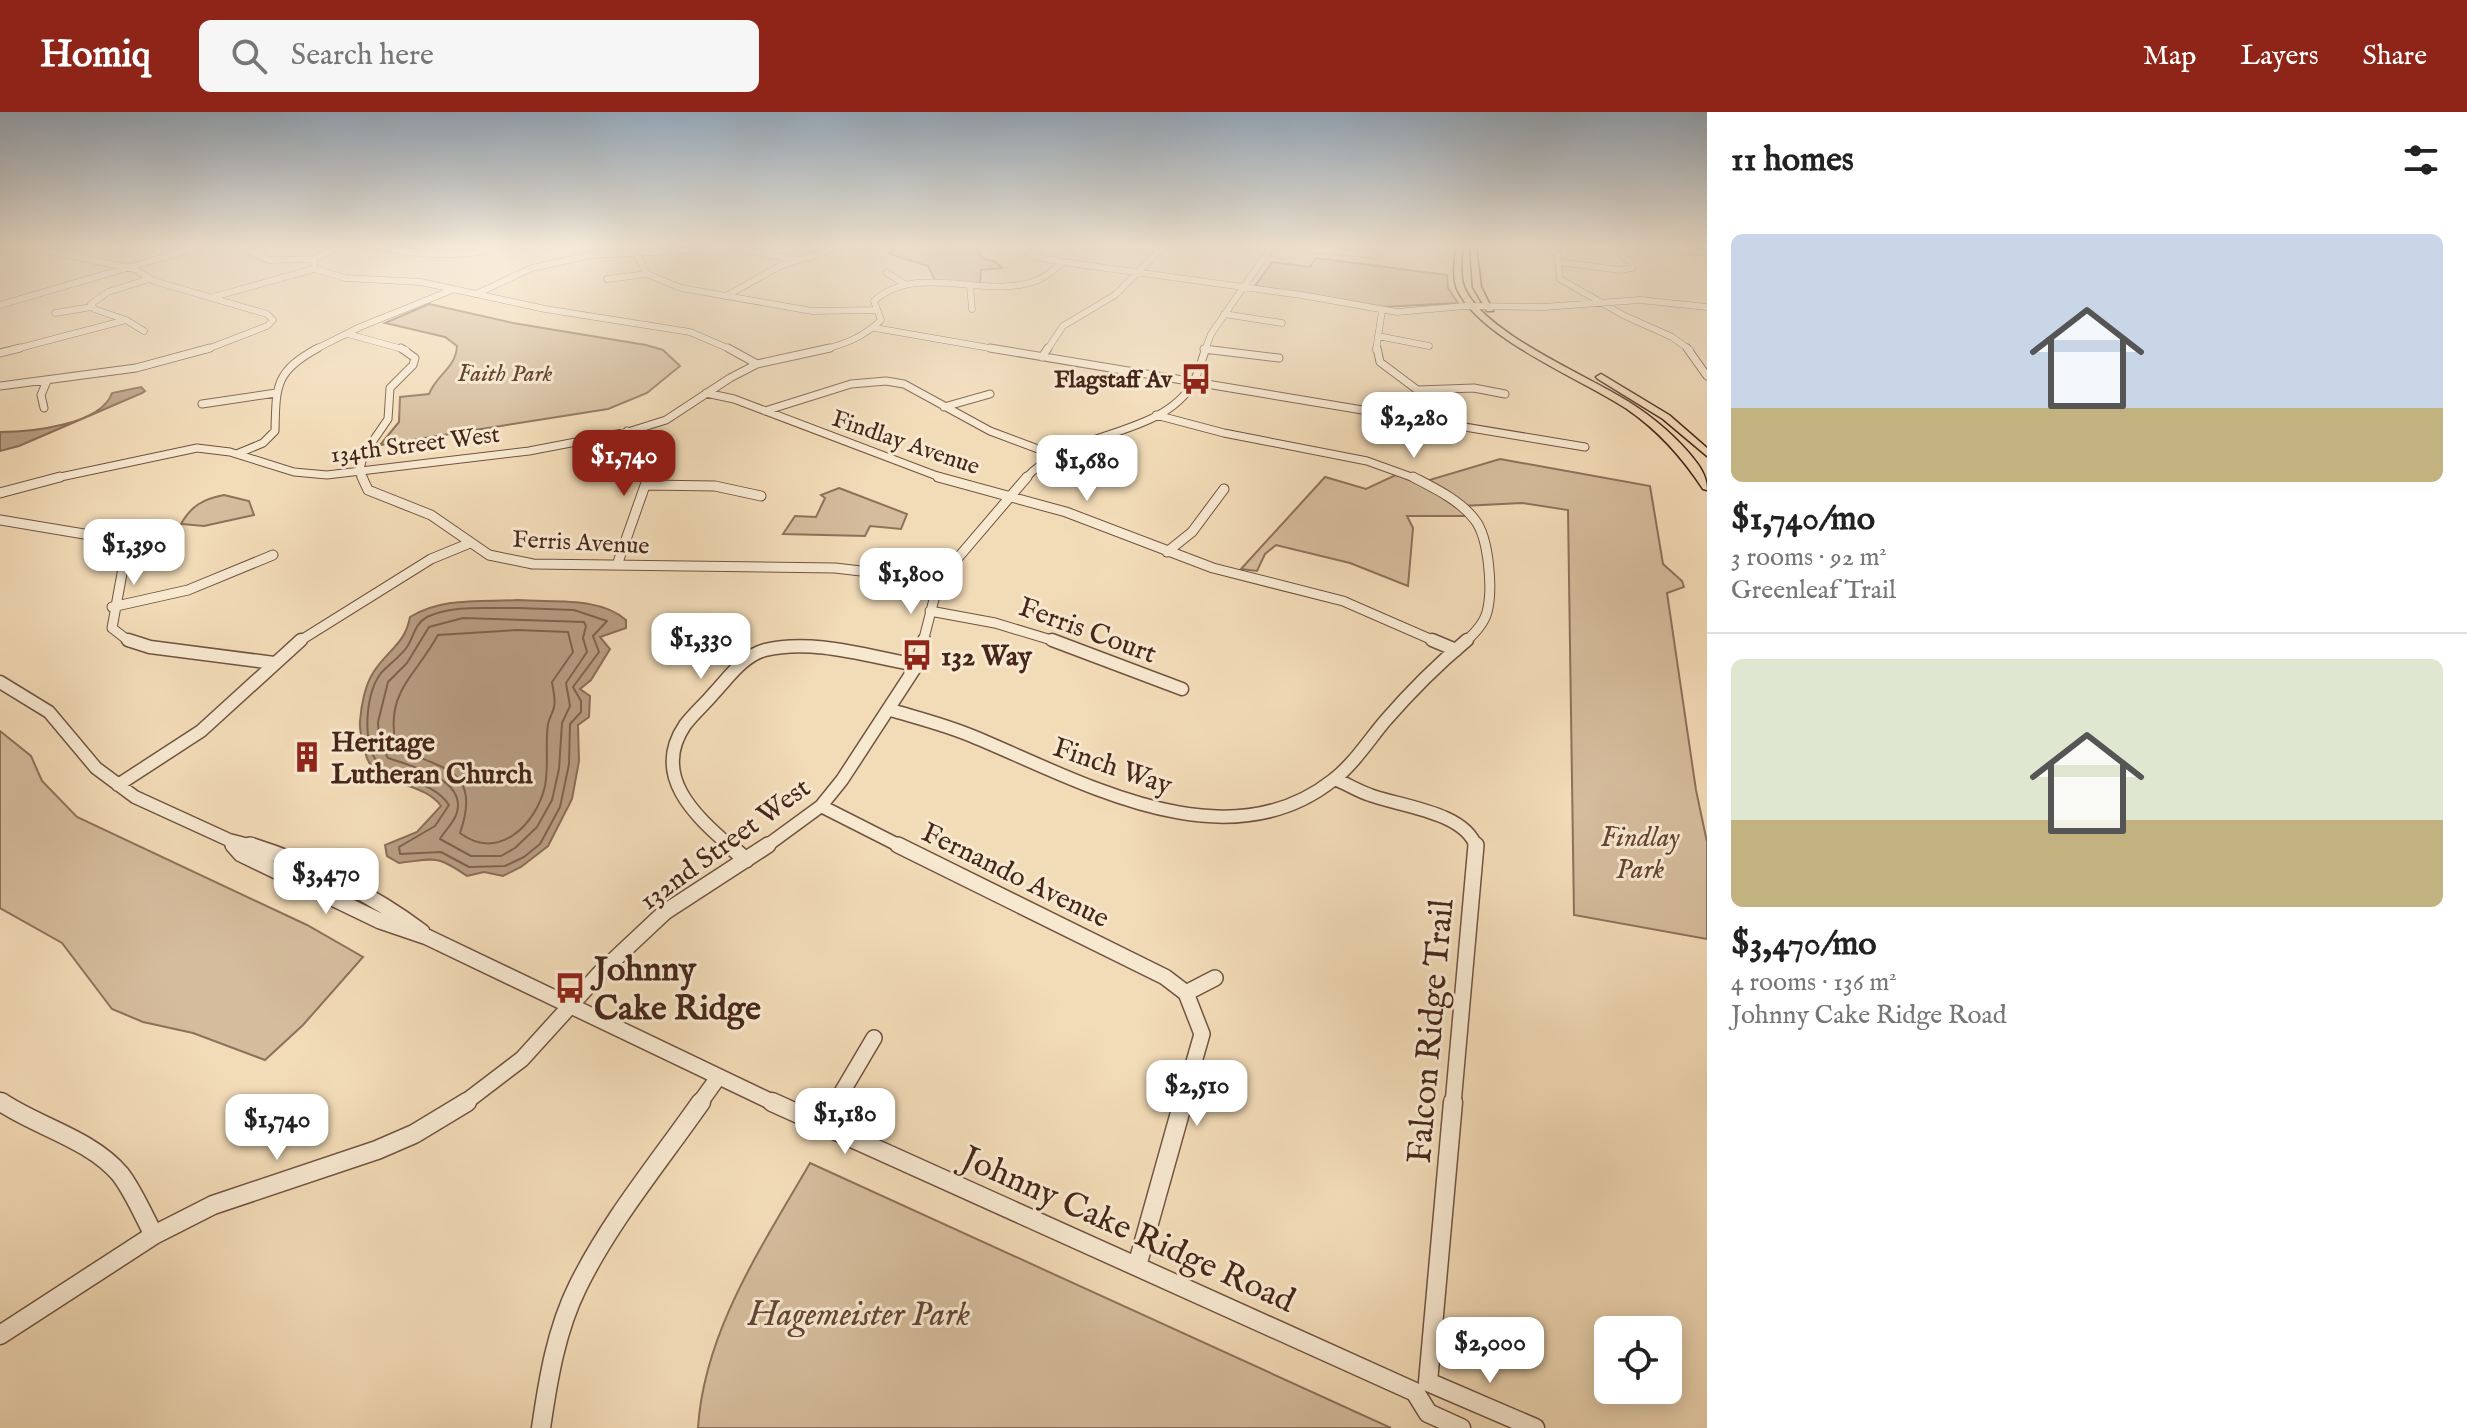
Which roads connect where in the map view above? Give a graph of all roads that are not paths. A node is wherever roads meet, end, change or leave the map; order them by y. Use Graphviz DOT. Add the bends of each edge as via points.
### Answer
graph roads {
  1 [pos="89,307"];
  2 [pos="93,307"];
  3 [pos="245,307"];
  4 [pos="411,307"];
  5 [pos="538,307"];
  6 [pos="791,307"];
  7 [pos="1094,307"];
  8 [pos="1229,307"];
  9 [pos="1361,307"];
  10 [pos="1460,307"];
  11 [pos="1477,307"];
  12 [pos="1488,307"];
  13 [pos="1610,307"];
  14 [pos="877,310"];
  15 [pos="1382,311"];
  16 [pos="55,313"];
  17 [pos="1224,314"];
  18 [pos="126,320"];
  19 [pos="1282,323"];
  20 [pos="875,328"];
  21 [pos="144,331"];
  22 [pos="348,334"];
  23 [pos="1378,336"];
  24 [pos="1429,346"];
  25 [pos="1204,349"];
  26 [pos="1692,351"];
  27 [pos="1707,352"];
  28 [pos="0,353"];
  29 [pos="1042,357"];
  30 [pos="1279,358"];
  31 [pos="757,364"];
  32 [pos="1707,376"];
  33 [pos="47,381"];
  34 [pos="1193,383"];
  35 [pos="0,386"];
  36 [pos="1419,390"];
  37 [pos="276,393"];
  38 [pos="706,393"];
  39 [pos="990,394"];
  40 [pos="1505,394"];
  41 [pos="202,404"];
  42 [pos="944,407"];
  43 [pos="44,408"];
  44 [pos="765,411"];
  45 [pos="1156,415"];
  46 [pos="1440,423"];
  47 [pos="627,431"];
  48 [pos="1585,447"];
  49 [pos="239,453"];
  50 [pos="1707,453"];
  51 [pos="1054,455"];
  52 [pos="359,472"];
  53 [pos="647,485"];
  54 [pos="1707,487"];
  55 [pos="1224,489"];
  56 [pos="0,493"];
  57 [pos="761,496"];
  58 [pos="1010,497"];
  59 [pos="0,520"];
  60 [pos="470,543"];
  61 [pos="1167,552"];
  62 [pos="273,555"];
  63 [pos="617,565"];
  64 [pos="939,580"];
  65 [pos="112,607"];
  66 [pos="930,611"];
  67 [pos="1456,650"];
  68 [pos="274,663"];
  69 [pos="917,665"];
  70 [pos="4,688"];
  71 [pos="1182,689"];
  72 [pos="891,710"];
  73 [pos="1335,779"];
  74 [pos="118,785"];
  75 [pos="821,806"];
  76 [pos="746,860"];
  77 [pos="1215,978"];
  78 [pos="1186,993"];
  79 [pos="570,1009"];
  80 [pos="874,1038"];
  81 [pos="717,1079"];
  82 [pos="0,1102"];
  83 [pos="824,1124"];
  84 [pos="154,1235"];
  85 [pos="1137,1266"];
  86 [pos="0,1335"];
  87 [pos="1422,1387"];
  88 [pos="541,1428"];
  89 [pos="1461,1428"];
  90 [pos="1535,1428"];
  1 -- 16 [label="street"];
  2 -- 18 [label="street"];
  3 -- 33 [label="street" via="273,320 171,362"];
  4 -- 22 [label="street"];
  5 -- 31 [label="street" via="690,332"];
  6 -- 14 [label="street"];
  7 -- 29 [label="street" via="1063,326"];
  8 -- 17 [label="street"];
  9 -- 15 [label="street"];
  10 -- 15 [label="street"];
  11 -- 54 [label="main road" via="1506,333 1655,425 1683,448"];
  12 -- 50 [label="main road" via="1534,342 1666,417"];
  13 -- 26 [label="street"];
  14 -- 20 [label="street" via="881,320"];
  15 -- 23 [label="street"];
  17 -- 19 [label="street"];
  17 -- 25 [label="street"];
  18 -- 21 [label="street"];
  18 -- 28 [label="street"];
  20 -- 29 [label="street"];
  20 -- 31 [label="street, 134th Street West" via="835,346"];
  22 -- 37 [label="street" via="293,363 279,378"];
  22 -- 52 [label="street" via="405,349 415,358 390,388 388,419 364,454"];
  23 -- 24 [label="street"];
  23 -- 36 [label="street" via="1380,362"];
  25 -- 30 [label="street"];
  25 -- 34 [label="street"];
  26 -- 27 [label="street"];
  26 -- 32 [label="street"];
  29 -- 34 [label="street"];
  31 -- 38 [label="street, 134th Street West"];
  33 -- 35 [label="street"];
  33 -- 43 [label="street" via="41,395"];
  34 -- 45 [label="street, 132nd Street West"];
  34 -- 46 [label="street"];
  36 -- 40 [label="street" via="1474,388"];
  36 -- 46 [label="street" via="1440,407"];
  37 -- 41 [label="street"];
  37 -- 49 [label="street" via="275,431"];
  38 -- 44 [label="street, Findlay Avenue"];
  38 -- 47 [label="street, 134th Street West" via="672,418"];
  39 -- 42 [label="street"];
  42 -- 44 [label="street" via="904,384 872,380"];
  42 -- 51 [label="street"];
  44 -- 58 [label="street, Findlay Avenue" via="938,477"];
  45 -- 51 [label="street, 132nd Street West"];
  45 -- 67 [label="street, Finch Way" via="1367,461 1409,475 1462,507 1488,545 1487,612 1476,632"];
  46 -- 48 [label="street"];
  47 -- 52 [label="street, 134th Street West" via="530,451"];
  47 -- 53 [label="street" via="649,458"];
  49 -- 52 [label="street, 134th Street West" via="299,474"];
  49 -- 56 [label="street, 134th Street West" via="218,448 180,451"];
  51 -- 58 [label="street, 132nd Street West"];
  52 -- 60 [label="street, Ferris Avenue" via="368,490 431,515"];
  53 -- 57 [label="street" via="715,486"];
  53 -- 63 [label="street"];
  55 -- 61 [label="street" via="1192,532"];
  58 -- 61 [label="street, Findlay Avenue" via="1066,512"];
  58 -- 64 [label="street, 132nd Street West"];
  59 -- 65 [label="street" via="109,541 123,560"];
  60 -- 63 [label="street, Ferris Avenue" via="514,562"];
  60 -- 68 [label="street" via="344,609"];
  61 -- 67 [label="street, Findlay Avenue" via="1343,601"];
  62 -- 65 [label="street" via="188,590"];
  63 -- 64 [label="street, Ferris Avenue" via="835,568"];
  64 -- 66 [label="street, 132nd Street West"];
  65 -- 68 [label="street" via="112,628 132,643"];
  66 -- 69 [label="street, 132nd Street West"];
  66 -- 71 [label="street, Ferris Court" via="1016,626"];
  67 -- 73 [label="street, Finch Way" via="1422,678"];
  68 -- 74 [label="street" via="201,731"];
  69 -- 72 [label="street, 132nd Street West"];
  69 -- 76 [label="street" via="792,646 764,650 742,662 683,729 670,761 672,779 682,799"];
  70 -- 74 [label="street, Johnny Cake Ridge Road" via="49,712 96,768"];
  72 -- 73 [label="street, Finch Way" via="968,734 1117,798 1169,812 1267,812 1305,799"];
  72 -- 75 [label="street, 132nd Street West"];
  73 -- 87 [label="street, Falcon Ridge Trail" via="1451,819 1476,843"];
  74 -- 79 [label="street, Johnny Cake Ridge Road" via="380,921 427,937"];
  75 -- 76 [label="street, 132nd Street West"];
  75 -- 78 [label="street, Fernando Avenue" via="1165,977"];
  76 -- 79 [label="street, 132nd Street West" via="665,912"];
  77 -- 78 [label="street"];
  78 -- 85 [label="street" via="1202,1034"];
  79 -- 81 [label="street, Johnny Cake Ridge Road"];
  79 -- 84 [label="street, 132nd Street West" via="493,1083 414,1134 213,1205"];
  80 -- 83 [label="street"];
  81 -- 83 [label="street, Johnny Cake Ridge Road"];
  81 -- 88 [label="street" via="577,1288 549,1369"];
  82 -- 84 [label="street" via="97,1153 115,1169"];
  83 -- 85 [label="street, Johnny Cake Ridge Road"];
  84 -- 86 [label="street, 132nd Street West"];
  85 -- 87 [label="street, Johnny Cake Ridge Road"];
  87 -- 89 [label="street" via="1428,1413"];
  87 -- 90 [label="street, Johnny Cake Ridge Road"];
}
